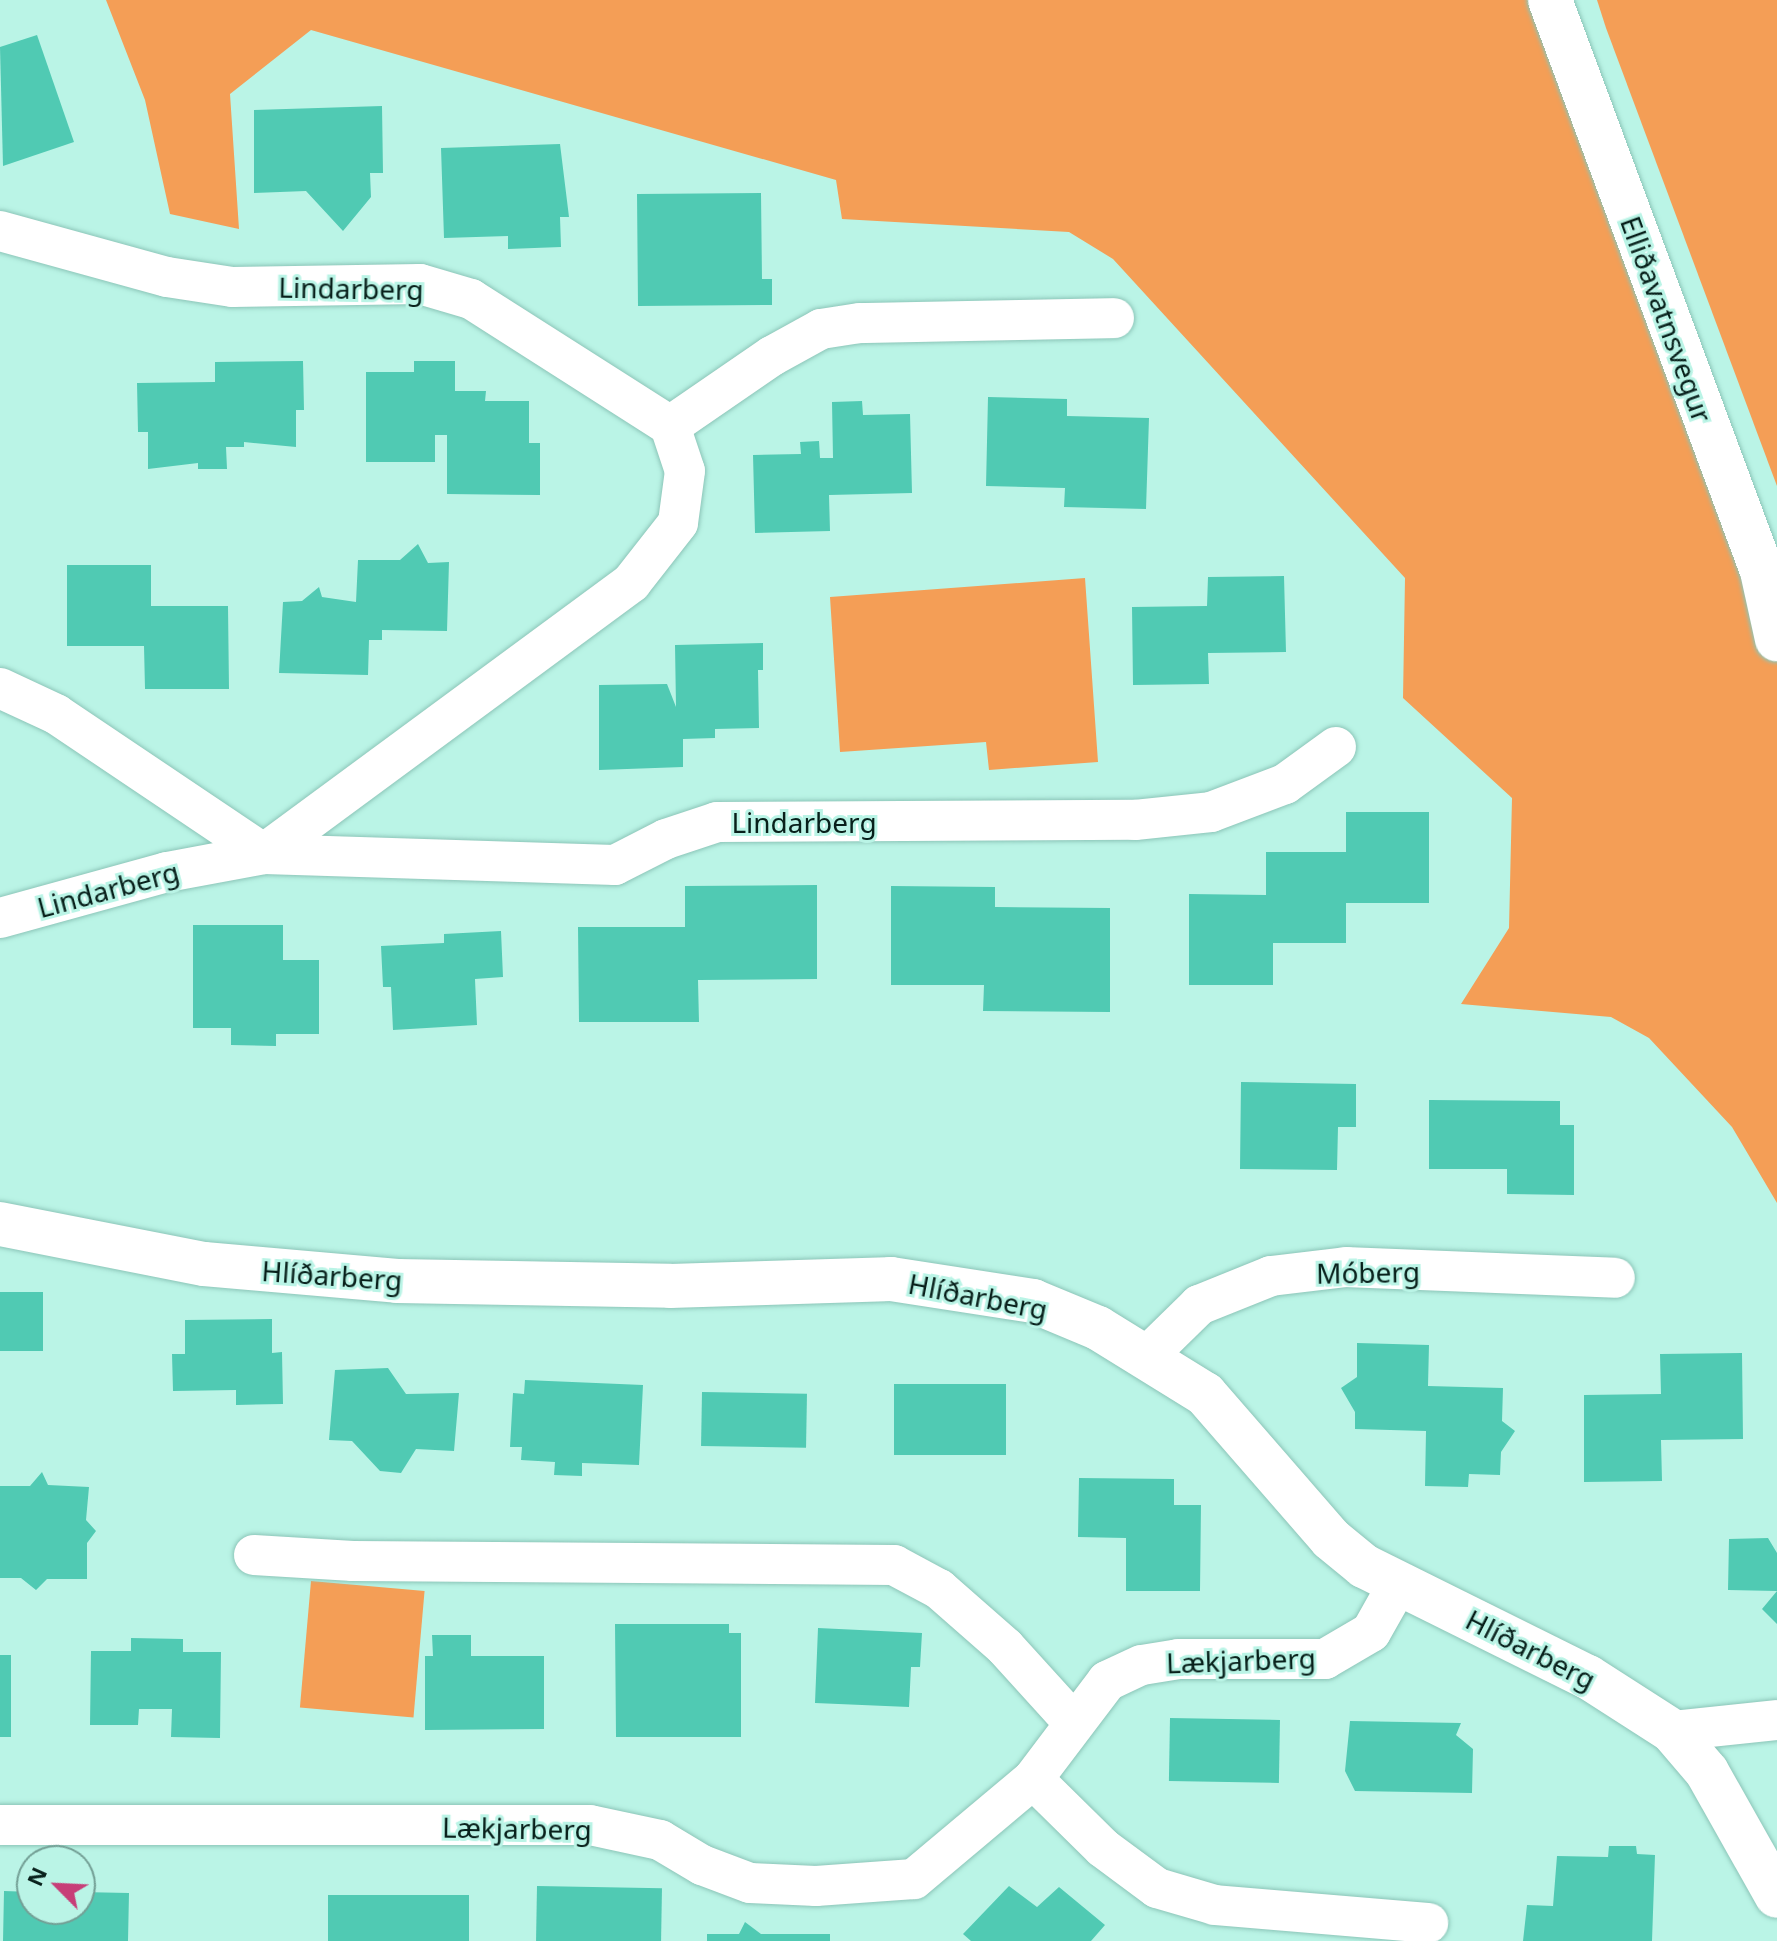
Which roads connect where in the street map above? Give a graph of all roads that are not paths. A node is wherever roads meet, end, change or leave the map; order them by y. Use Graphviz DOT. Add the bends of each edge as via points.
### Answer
graph roads {
  1 [pos="1550,0"];
  2 [pos="0,231"];
  3 [pos="1114,318"];
  4 [pos="670,426"];
  5 [pos="1777,639"];
  6 [pos="0,688"];
  7 [pos="1336,747"];
  8 [pos="264,854"];
  9 [pos="0,918"];
  10 [pos="0,1224"];
  11 [pos="1615,1278"];
  12 [pos="1147,1356"];
  13 [pos="254,1555"];
  14 [pos="1398,1584"];
  15 [pos="1777,1720"];
  16 [pos="1074,1723"];
  17 [pos="1672,1731"];
  18 [pos="1033,1779"];
  19 [pos="0,1825"];
  20 [pos="1777,1896"];
  21 [pos="1428,1923"];
  1 -- 5 [label="street, Elliðavatnsvegur" via="1762,571"];
  2 -- 4 [label="street, Lindarberg" via="167,277 232,287 420,284 471,299"];
  3 -- 4 [label="street" via="860,323 821,329"];
  4 -- 8 [label="street, Lindarberg" via="685,471 678,523 631,583"];
  6 -- 8 [label="street" via="56,714"];
  7 -- 8 [label="street, Lindarberg" via="1285,784 1211,812 1135,820 717,822 666,839 615,865"];
  8 -- 9 [label="street, Lindarberg" via="167,872"];
  10 -- 12 [label="street, Hlíðarberg" via="204,1264 397,1281 670,1286 891,1279 1033,1301"];
  11 -- 12 [label="street, Móberg" via="1346,1267 1271,1276 1199,1305"];
  12 -- 14 [label="street, Hlíðarberg" via="1205,1394 1331,1539"];
  13 -- 16 [label="street" via="353,1561 894,1565 950,1599 1005,1647"];
  14 -- 16 [label="street, Lækjarberg" via="1371,1632 1325,1659 1178,1659 1142,1665 1107,1681"];
  14 -- 17 [label="street, Hlíðarberg" via="1588,1677"];
  15 -- 17 [label="street"];
  16 -- 18 [label="street, Lækjarberg"];
  17 -- 20 [label="street, Hlíðarberg" via="1707,1772"];
  18 -- 19 [label="street, Lækjarberg" via="914,1879 816,1886 750,1883 702,1865 660,1840 590,1825"];
  18 -- 21 [label="street" via="1103,1848 1157,1888 1215,1905"];
}
